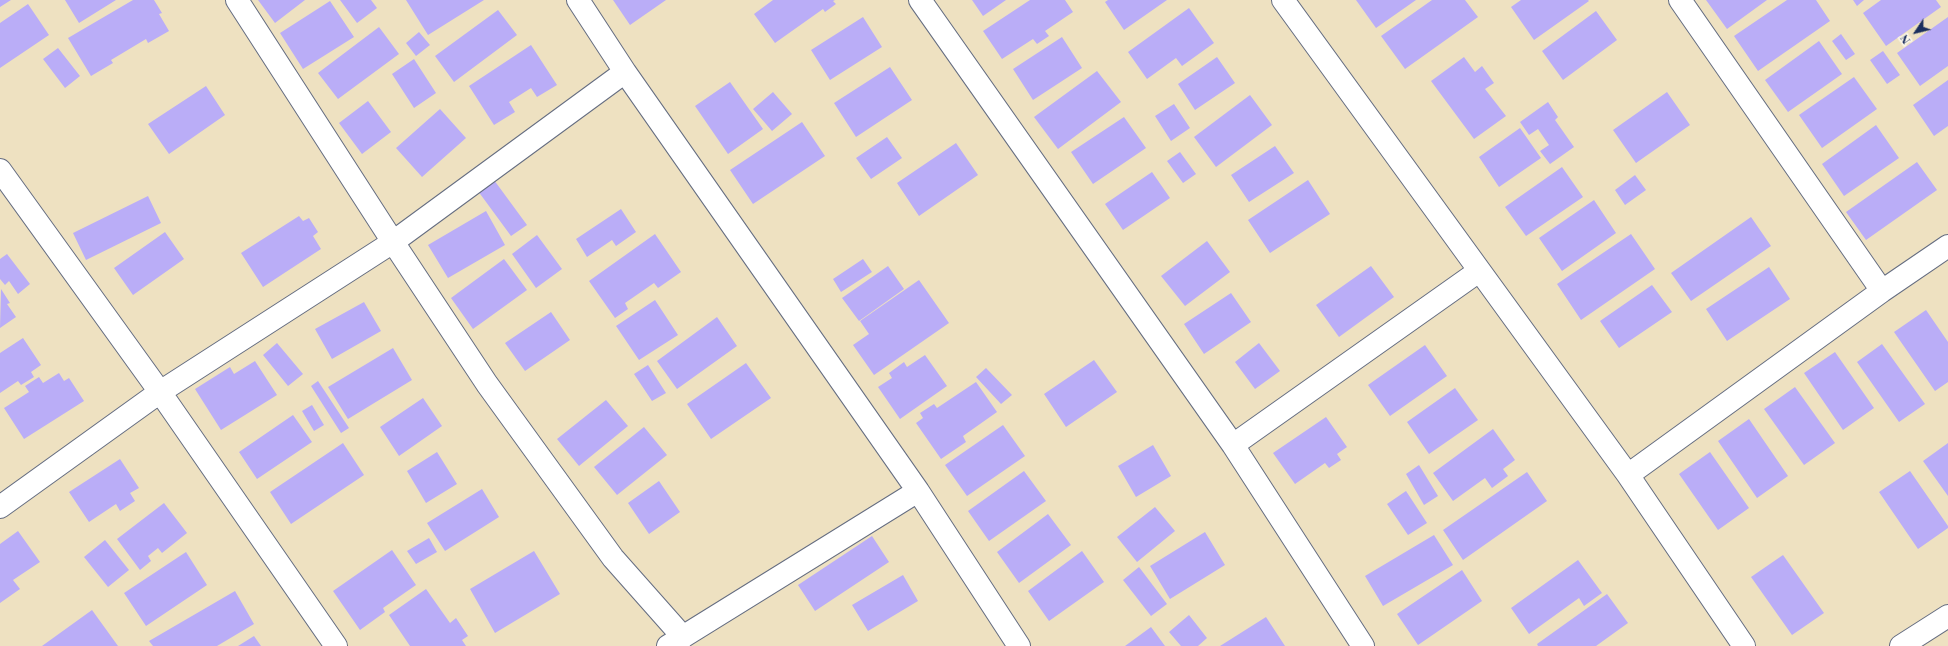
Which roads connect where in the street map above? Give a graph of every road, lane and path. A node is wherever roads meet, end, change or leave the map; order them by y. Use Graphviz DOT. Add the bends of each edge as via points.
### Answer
graph roads {
  1 [pos="238,0"];
  2 [pos="578,0"];
  3 [pos="920,0"];
  4 [pos="1680,0"];
  5 [pos="1288,2"];
  6 [pos="625,72"];
  7 [pos="0,170"];
  8 [pos="393,242"];
  9 [pos="1948,246"];
  10 [pos="1479,271"];
  11 [pos="1882,291"];
  12 [pos="160,392"];
  13 [pos="1233,445"];
  14 [pos="1628,475"];
  15 [pos="918,491"];
  16 [pos="0,507"];
  17 [pos="1948,616"];
  18 [pos="676,641"];
  19 [pos="336,646"];
  20 [pos="1019,646"];
  21 [pos="1363,646"];
  22 [pos="1744,646"];
  23 [pos="1901,646"];
  1 -- 8 [label="street"];
  2 -- 6 [label="street"];
  3 -- 13 [label="street"];
  4 -- 11 [label="street"];
  5 -- 10 [label="street"];
  6 -- 8 [label="street"];
  6 -- 15 [label="street"];
  7 -- 12 [label="street"];
  8 -- 12 [label="street"];
  8 -- 18 [label="street" via="488,384"];
  9 -- 11 [label="street"];
  10 -- 13 [label="street"];
  10 -- 14 [label="street"];
  11 -- 14 [label="street"];
  12 -- 16 [label="street"];
  12 -- 19 [label="street"];
  13 -- 21 [label="street"];
  14 -- 22 [label="street"];
  15 -- 18 [label="street"];
  15 -- 20 [label="street"];
  17 -- 23 [label="street"];
}
